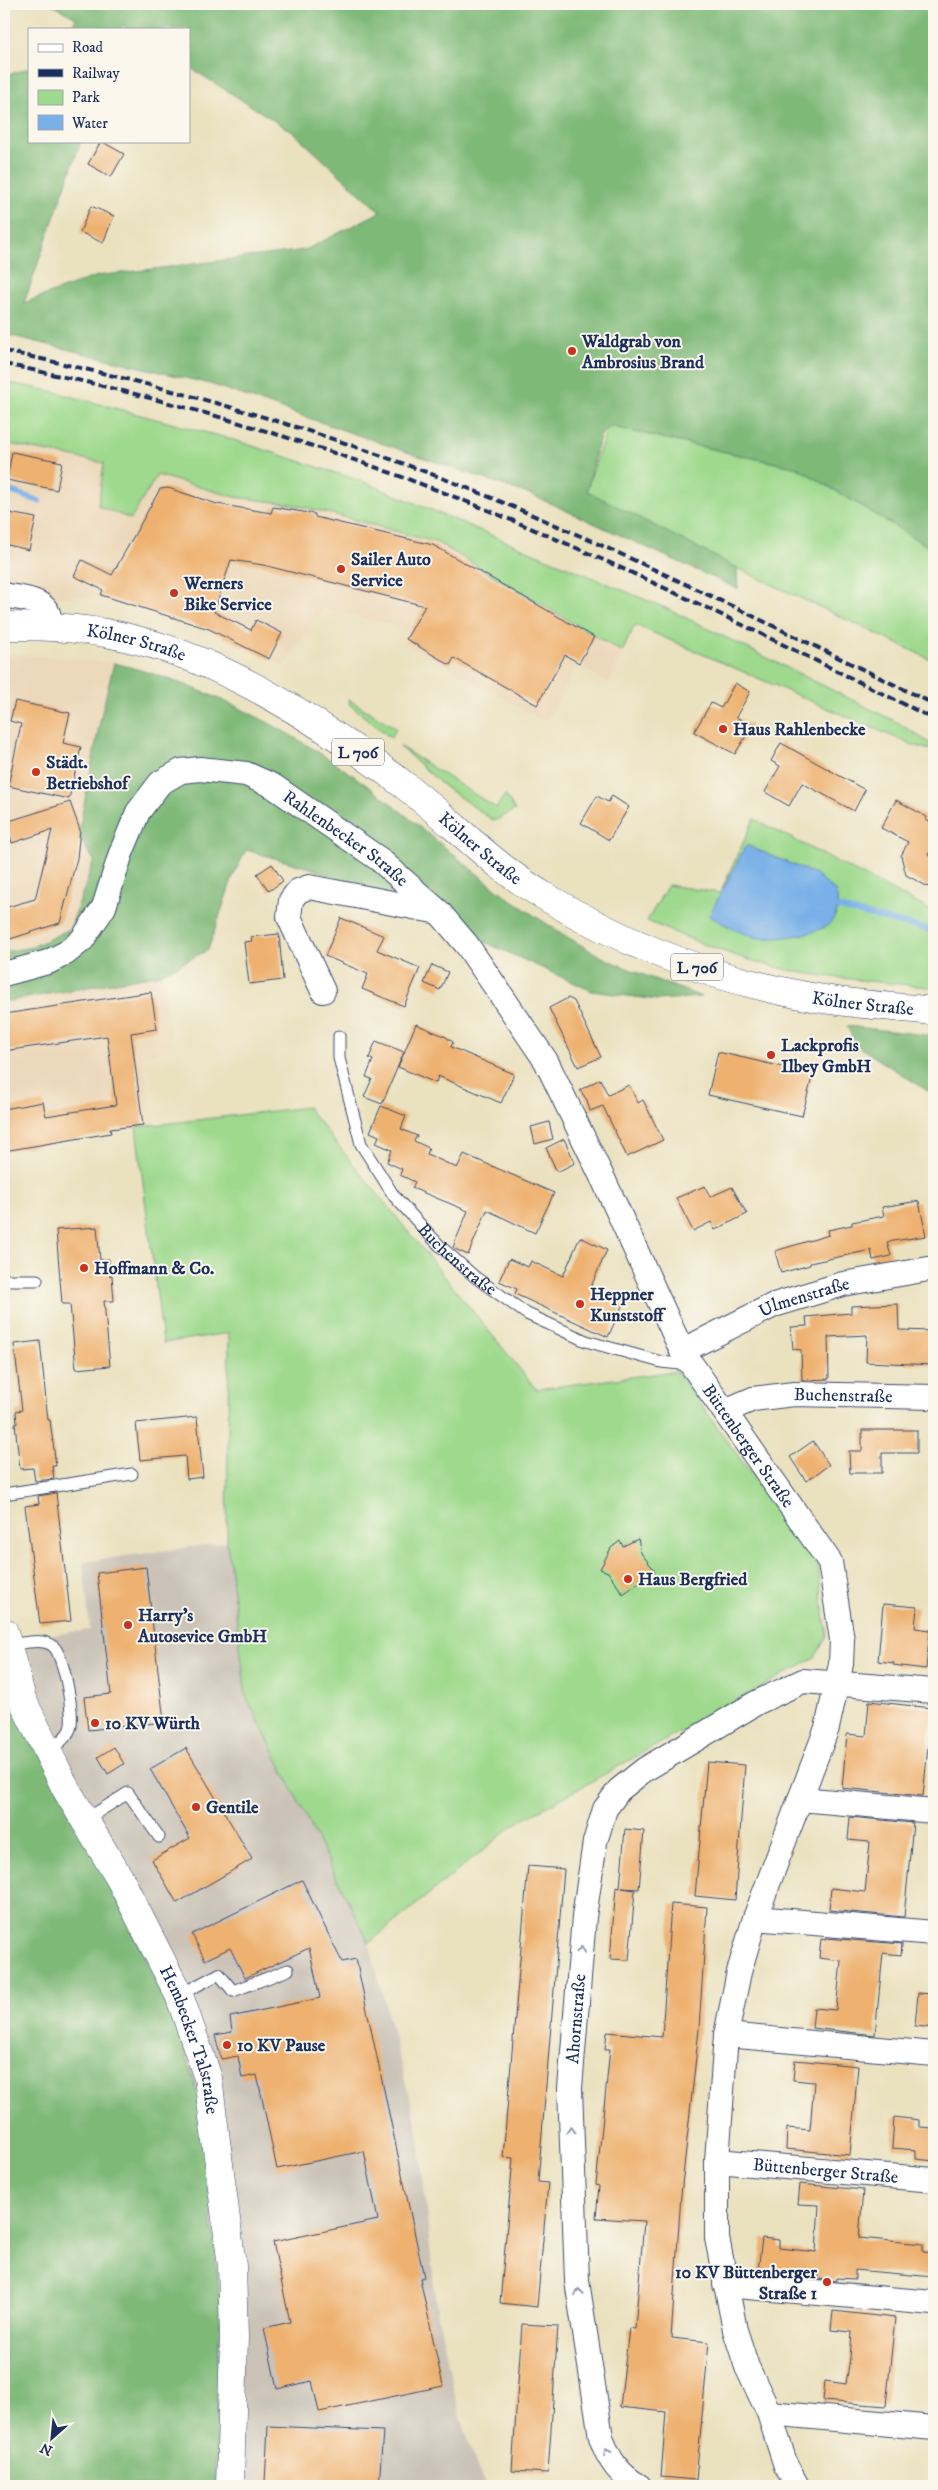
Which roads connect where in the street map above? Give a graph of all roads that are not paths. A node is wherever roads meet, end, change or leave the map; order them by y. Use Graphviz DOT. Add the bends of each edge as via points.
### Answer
graph roads {
  1 [pos="4,594"];
  2 [pos="4,626"];
  3 [pos="50,628"];
  4 [pos="439,912"];
  5 [pos="4,974"];
  6 [pos="323,991"];
  7 [pos="934,1011"];
  8 [pos="339,1036"];
  9 [pos="620,1216"];
  10 [pos="934,1268"];
  11 [pos="4,1280"];
  12 [pos="36,1280"];
  13 [pos="687,1358"];
  14 [pos="934,1397"];
  15 [pos="725,1411"];
  16 [pos="132,1474"];
  17 [pos="4,1494"];
  18 [pos="6,1639"];
  19 [pos="837,1683"];
  20 [pos="934,1691"];
  21 [pos="48,1751"];
  22 [pos="800,1799"];
  23 [pos="934,1811"];
  24 [pos="85,1820"];
  25 [pos="159,1837"];
  26 [pos="755,1918"];
  27 [pos="934,1933"];
  28 [pos="288,1970"];
  29 [pos="179,1995"];
  30 [pos="726,2035"];
  31 [pos="934,2054"];
  32 [pos="717,2161"];
  33 [pos="934,2180"];
  34 [pos="725,2285"];
  35 [pos="934,2303"];
  36 [pos="768,2413"];
  37 [pos="934,2428"];
  38 [pos="230,2486"];
  39 [pos="639,2486"];
  40 [pos="797,2486"];
  1 -- 3 [label="street" via="45,606 51,616"];
  2 -- 3 [label="main road, Kölner Straße / L 706"];
  3 -- 7 [label="main road, Kölner Straße / L 706" via="72,628 138,640 212,668 310,718 406,786 512,875 566,909 641,946 706,971 765,988 804,996"];
  4 -- 5 [label="street, Rahlenbecker Straße" via="379,859 273,786 246,774 200,769 181,772 160,783 138,812 104,907 82,940 48,962"];
  4 -- 6 [label="street" via="309,887 298,891 291,900 290,917"];
  4 -- 9 [label="street, Rahlenbecker Straße" via="489,975 546,1061"];
  8 -- 13 [label="lane, Buchenstraße" via="339,1058 361,1144 394,1196 439,1245 475,1277 527,1314 586,1341 661,1362"];
  9 -- 13 [label="street, Büttenberger Straße"];
  10 -- 13 [label="street, Ulmenstraße" via="843,1284 774,1305"];
  11 -- 12 [label="lane"];
  13 -- 15 [label="street, Büttenberger Straße"];
  14 -- 15 [label="street, Buchenstraße" via="794,1394 753,1400"];
  15 -- 19 [label="street, Büttenberger Straße" via="830,1562 842,1640"];
  16 -- 17 [label="lane"];
  18 -- 21 [label="main road, Hembecker Talstraße" via="22,1699"];
  18 -- 21 [label="lane" via="40,1641 54,1647 58,1653 72,1720 67,1735"];
  19 -- 20 [label="street"];
  19 -- 22 [label="street, Büttenberger Straße" via="827,1728"];
  39 -- 19 [label="street, Ahornstraße, one-way" via="616,2468 601,2437 577,2281 570,2088 584,1917 594,1842 605,1809 619,1790 644,1770 756,1703 803,1681"];
  21 -- 24 [label="main road, Hembecker Talstraße"];
  22 -- 23 [label="street"];
  22 -- 26 [label="street, Büttenberger Straße"];
  24 -- 25 [label="lane" via="128,1793"];
  24 -- 29 [label="main road, Hembecker Talstraße" via="120,1879"];
  26 -- 27 [label="street"];
  26 -- 30 [label="street, Büttenberger Straße" via="739,1972"];
  28 -- 29 [label="lane" via="233,1991 219,1974"];
  29 -- 38 [label="main road, Hembecker Talstraße" via="208,2078 232,2266 234,2337"];
  30 -- 31 [label="street"];
  30 -- 32 [label="street, Büttenberger Straße"];
  32 -- 33 [label="street, Büttenberger Straße"];
  32 -- 34 [label="street, Büttenberger Straße" via="717,2238"];
  34 -- 35 [label="street"];
  34 -- 36 [label="street, Büttenberger Straße" via="744,2358"];
  36 -- 37 [label="street"];
  36 -- 40 [label="street, Büttenberger Straße" via="786,2466"];
}
